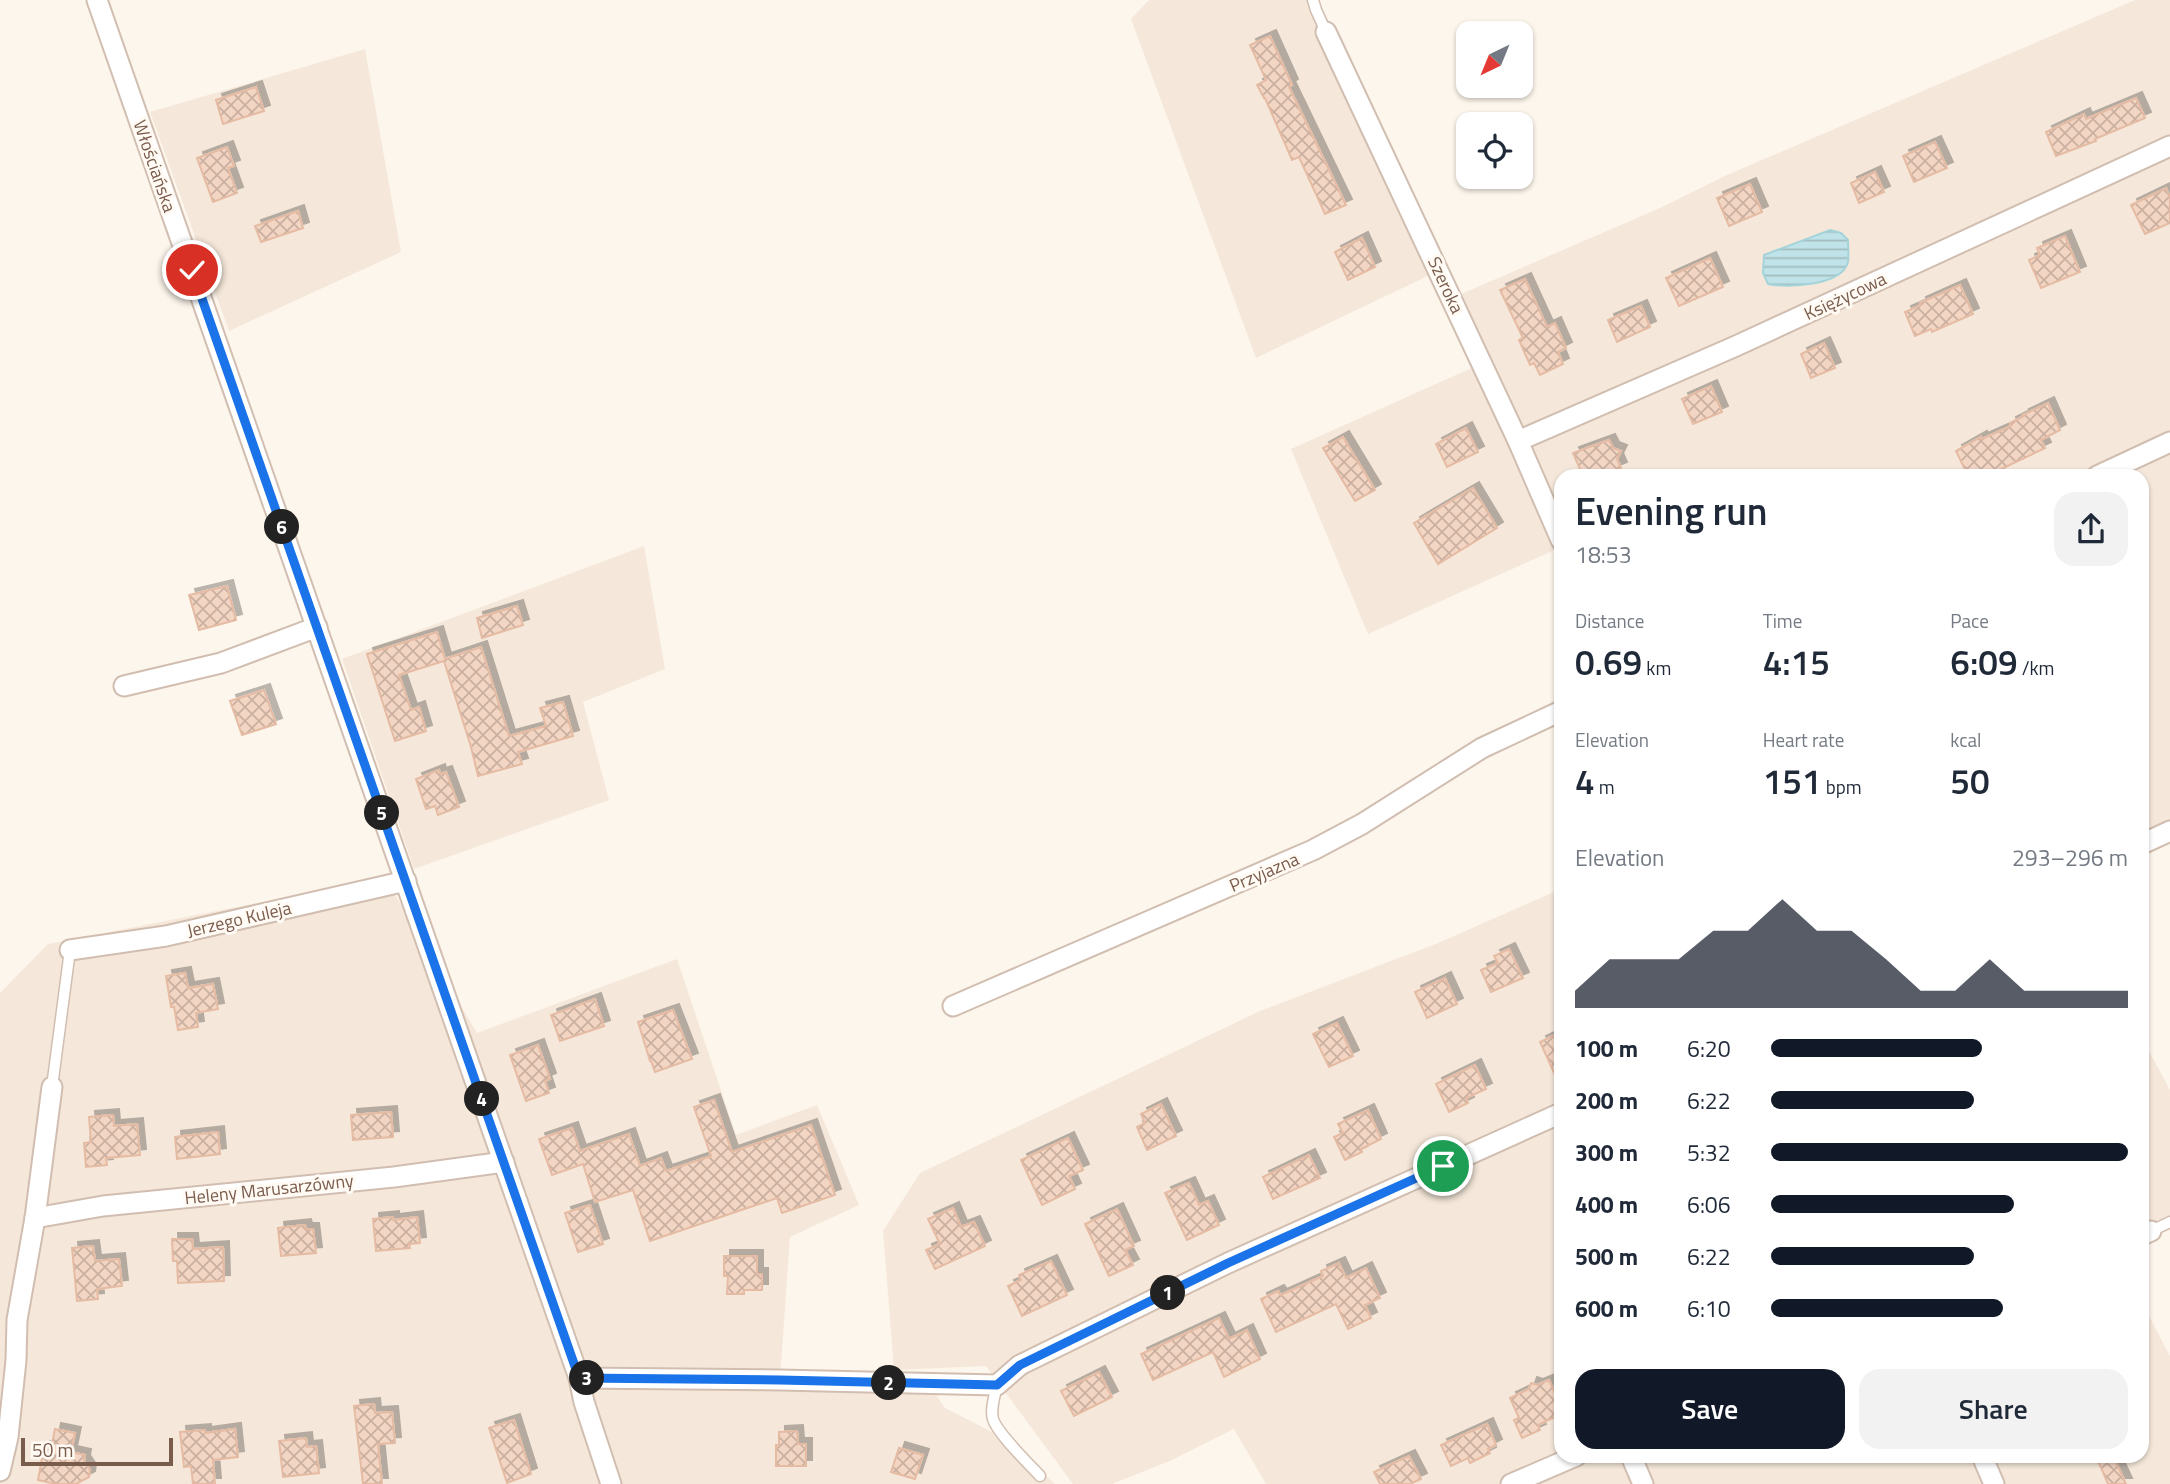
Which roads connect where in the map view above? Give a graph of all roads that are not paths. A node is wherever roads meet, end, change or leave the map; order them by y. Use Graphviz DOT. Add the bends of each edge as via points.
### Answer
graph roads {
  1 [pos="97,0"];
  2 [pos="1313,0"];
  3 [pos="1326,32"];
  4 [pos="2170,146"];
  5 [pos="1518,441"];
  6 [pos="2170,442"];
  7 [pos="2111,469"];
  8 [pos="1554,524"];
  9 [pos="317,627"];
  10 [pos="124,687"];
  11 [pos="1554,714"];
  12 [pos="2170,831"];
  13 [pos="2149,841"];
  14 [pos="406,881"];
  15 [pos="70,950"];
  16 [pos="953,1006"];
  17 [pos="52,1087"];
  18 [pos="1554,1116"];
  19 [pos="504,1162"];
  20 [pos="35,1218"];
  21 [pos="2170,1222"];
  22 [pos="2149,1232"];
  23 [pos="579,1378"];
  24 [pos="997,1385"];
  25 [pos="5,1424"];
  26 [pos="1560,1463"];
  27 [pos="1634,1463"];
  28 [pos="1985,1463"];
  29 [pos="0,1471"];
  30 [pos="1040,1476"];
  31 [pos="611,1484"];
  32 [pos="1511,1484"];
  33 [pos="1643,1484"];
  34 [pos="1994,1484"];
  1 -- 9 [label="street, Włościańska"];
  2 -- 3 [label="lane"];
  3 -- 5 [label="street, Szeroka"];
  4 -- 5 [label="street, Księżycowa" via="1737,346"];
  5 -- 8 [label="street, Szeroka"];
  6 -- 7 [label="street"];
  9 -- 10 [label="street" via="221,663"];
  9 -- 14 [label="street, Włościańska"];
  11 -- 16 [label="street, Przyjazna" via="1482,748 1313,850"];
  12 -- 13 [label="street"];
  14 -- 15 [label="street, Jerzego Kuleja" via="166,936"];
  14 -- 19 [label="street, Włościańska"];
  15 -- 17 [label="lane"];
  17 -- 20 [label="street"];
  18 -- 24 [label="street" via="1228,1263 1020,1365"];
  19 -- 20 [label="street, Heleny Marusarzówny" via="103,1206"];
  19 -- 23 [label="street, Włościańska"];
  20 -- 25 [label="street"];
  21 -- 22 [label="lane"];
  23 -- 24 [label="street"];
  23 -- 31 [label="street, Włościańska"];
  24 -- 30 [label="lane" via="993,1420"];
  25 -- 29 [label="street"];
  26 -- 32 [label="street"];
  27 -- 33 [label="street"];
  28 -- 34 [label="street"];
}
